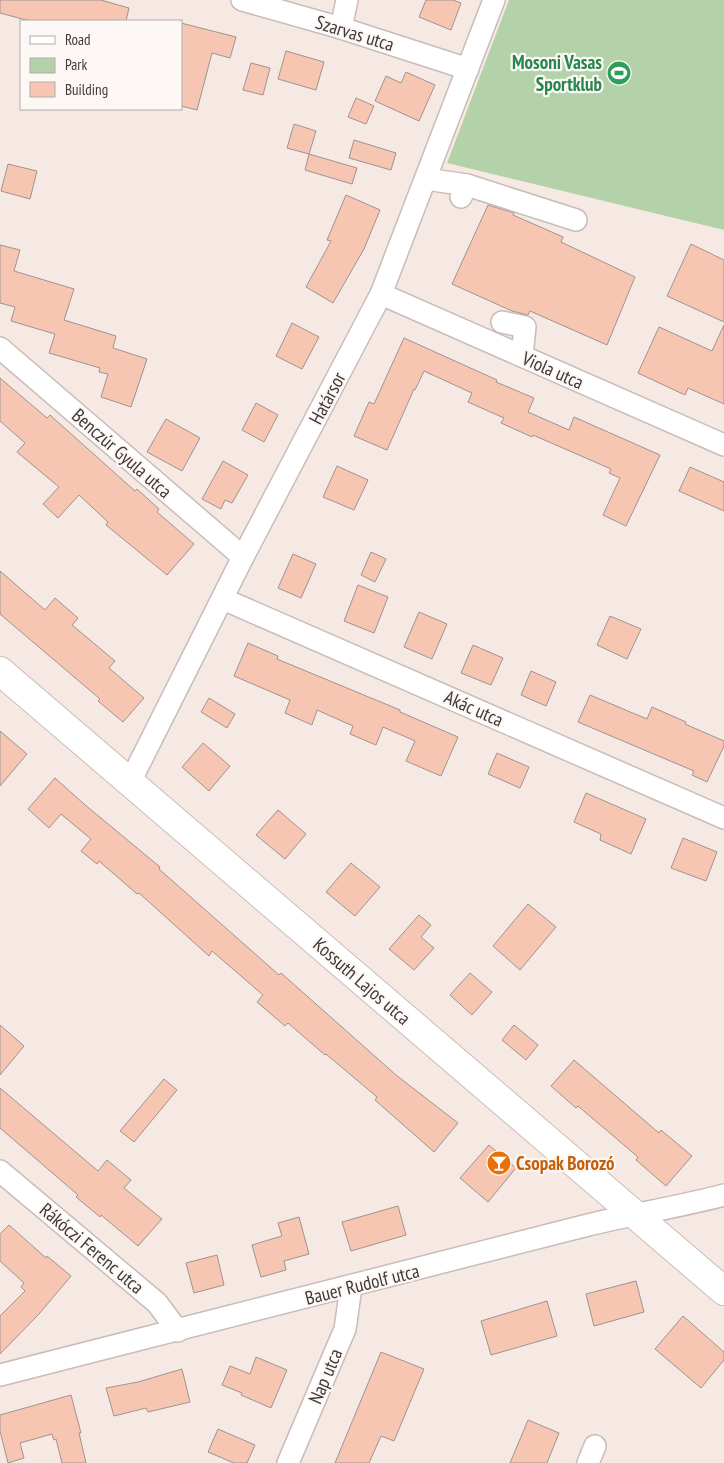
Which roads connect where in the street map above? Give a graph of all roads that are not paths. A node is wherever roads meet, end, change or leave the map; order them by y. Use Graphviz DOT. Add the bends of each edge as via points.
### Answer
graph roads {
  1 [pos="242,0"];
  2 [pos="346,0"];
  3 [pos="494,0"];
  4 [pos="341,28"];
  5 [pos="468,69"];
  6 [pos="426,179"];
  7 [pos="576,220"];
  8 [pos="381,294"];
  9 [pos="502,322"];
  10 [pos="0,348"];
  11 [pos="522,356"];
  12 [pos="724,445"];
  13 [pos="244,557"];
  14 [pos="223,599"];
  15 [pos="0,671"];
  16 [pos="130,782"];
  17 [pos="724,818"];
  18 [pos="0,1171"];
  19 [pos="724,1194"];
  20 [pos="633,1214"];
  21 [pos="351,1287"];
  22 [pos="724,1291"];
  23 [pos="178,1331"];
  24 [pos="0,1375"];
  25 [pos="288,1463"];
  1 -- 4 [label="street, Szarvas utca"];
  2 -- 4 [label="street"];
  3 -- 5 [label="street, Határsor"];
  4 -- 5 [label="street, Szarvas utca"];
  5 -- 6 [label="street, Határsor"];
  6 -- 7 [label="street"];
  6 -- 8 [label="street, Határsor"];
  8 -- 11 [label="street, Viola utca"];
  8 -- 13 [label="street, Határsor"];
  9 -- 11 [label="street" via="525,327"];
  10 -- 13 [label="street, Benczúr Gyula utca"];
  11 -- 12 [label="street, Viola utca"];
  13 -- 14 [label="street, Határsor"];
  14 -- 16 [label="street, Határsor"];
  14 -- 17 [label="street, Akác utca"];
  15 -- 16 [label="main road, Kossuth Lajos utca"];
  16 -- 20 [label="main road, Kossuth Lajos utca"];
  18 -- 23 [label="street, Rákóczi Ferenc utca" via="157,1303"];
  19 -- 20 [label="street, Bauer Rudolf utca"];
  20 -- 21 [label="street, Bauer Rudolf utca"];
  20 -- 22 [label="main road, Kossuth Lajos utca"];
  21 -- 23 [label="street, Bauer Rudolf utca"];
  21 -- 25 [label="street, Nap utca" via="345,1329"];
  23 -- 24 [label="street, Bauer Rudolf utca"];
}
